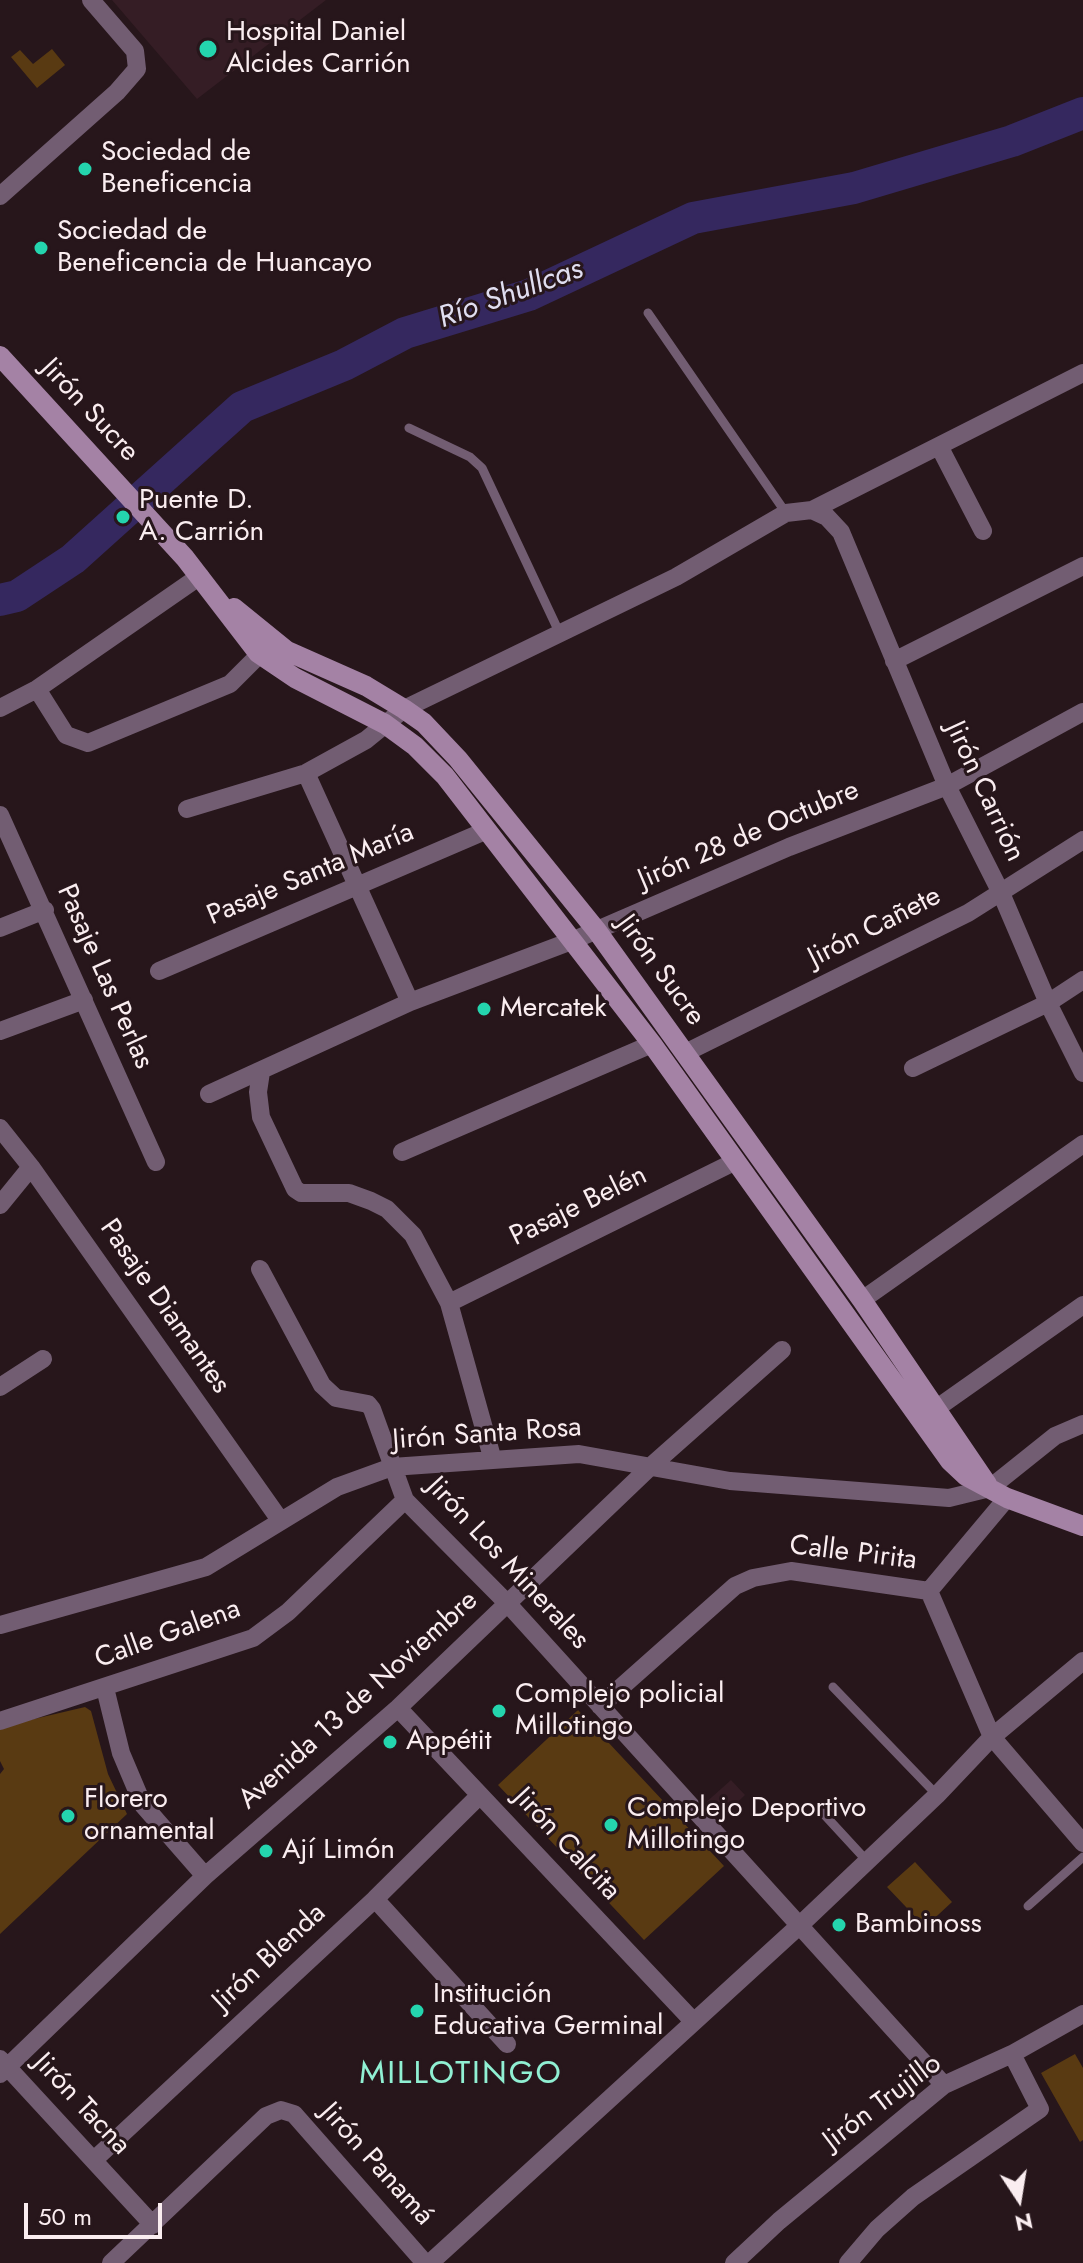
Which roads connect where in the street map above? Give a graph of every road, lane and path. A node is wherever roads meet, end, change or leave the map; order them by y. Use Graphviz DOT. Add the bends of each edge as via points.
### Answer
graph roads {
  1 [pos="91,0"];
  2 [pos="0,196"];
  3 [pos="648,313"];
  4 [pos="0,356"];
  5 [pos="1083,373"];
  6 [pos="409,428"];
  7 [pos="939,446"];
  8 [pos="812,510"];
  9 [pos="786,513"];
  10 [pos="983,531"];
  11 [pos="1083,566"];
  12 [pos="200,576"];
  13 [pos="560,634"];
  14 [pos="265,648"];
  15 [pos="894,661"];
  16 [pos="37,689"];
  17 [pos="0,708"];
  18 [pos="404,709"];
  19 [pos="1083,712"];
  20 [pos="385,724"];
  21 [pos="306,773"];
  22 [pos="947,786"];
  23 [pos="187,809"];
  24 [pos="0,815"];
  25 [pos="485,831"];
  26 [pos="1083,840"];
  27 [pos="5,843"];
  28 [pos="357,883"];
  29 [pos="1001,893"];
  30 [pos="45,910"];
  31 [pos="0,928"];
  32 [pos="597,931"];
  33 [pos="574,940"];
  34 [pos="159,971"];
  35 [pos="1083,980"];
  36 [pos="84,1000"];
  37 [pos="410,1002"];
  38 [pos="1048,1003"];
  39 [pos="0,1031"];
  40 [pos="652,1044"];
  41 [pos="685,1053"];
  42 [pos="913,1068"];
  43 [pos="261,1072"];
  44 [pos="1083,1073"];
  45 [pos="209,1094"];
  46 [pos="0,1128"];
  47 [pos="1083,1144"];
  48 [pos="402,1152"];
  49 [pos="156,1162"];
  50 [pos="734,1162"];
  51 [pos="31,1167"];
  52 [pos="0,1205"];
  53 [pos="260,1269"];
  54 [pos="862,1300"];
  55 [pos="449,1303"];
  56 [pos="1083,1305"];
  57 [pos="782,1350"];
  58 [pos="43,1359"];
  59 [pos="0,1387"];
  60 [pos="937,1408"];
  61 [pos="1083,1424"];
  62 [pos="492,1457"];
  63 [pos="392,1467"];
  64 [pos="650,1467"];
  65 [pos="998,1493"];
  66 [pos="405,1500"];
  67 [pos="280,1520"];
  68 [pos="1083,1526"];
  69 [pos="929,1591"];
  70 [pos="508,1604"];
  71 [pos="0,1625"];
  72 [pos="1083,1661"];
  73 [pos="833,1687"];
  74 [pos="105,1688"];
  75 [pos="600,1706"];
  76 [pos="398,1708"];
  77 [pos="0,1721"];
  78 [pos="992,1737"];
  79 [pos="480,1795"];
  80 [pos="937,1795"];
  81 [pos="820,1810"];
  82 [pos="1083,1843"];
  83 [pos="1083,1857"];
  84 [pos="867,1861"];
  85 [pos="205,1876"];
  86 [pos="375,1899"];
  87 [pos="1028,1906"];
  88 [pos="800,1925"];
  89 [pos="1083,2014"];
  90 [pos="693,2021"];
  91 [pos="507,2044"];
  92 [pos="1012,2054"];
  93 [pos="2,2067"];
  94 [pos="944,2085"];
  95 [pos="95,2159"];
  96 [pos="153,2225"];
  97 [pos="111,2263"];
  98 [pos="428,2263"];
  99 [pos="734,2263"];
  100 [pos="848,2263"];
  1 -- 2 [label="street" via="135,51 137,69"];
  3 -- 9 [label="lane"];
  4 -- 12 [label="street, Jirón Sucre"];
  5 -- 7 [label="street"];
  6 -- 13 [label="lane" via="482,468"];
  7 -- 8 [label="street"];
  7 -- 10 [label="street"];
  8 -- 9 [label="street"];
  8 -- 15 [label="street, Jirón Carrión" via="841,532"];
  9 -- 13 [label="street" via="676,577"];
  11 -- 15 [label="street"];
  12 -- 14 [label="street, Jirón Sucre"];
  12 -- 16 [label="street"];
  13 -- 18 [label="street"];
  14 -- 16 [label="street" via="230,684 88,743 66,735"];
  14 -- 18 [label="street, Jirón Sucre" via="366,686"];
  14 -- 20 [label="street, Jirón Sucre" via="295,678"];
  15 -- 22 [label="street, Jirón Carrión"];
  16 -- 17 [label="street"];
  18 -- 20 [label="street"];
  18 -- 32 [label="street, Jirón Sucre" via="458,759"];
  19 -- 22 [label="street, Jirón 28 de Octubre"];
  20 -- 21 [label="street"];
  20 -- 25 [label="street, Jirón Sucre" via="445,776"];
  21 -- 23 [label="street"];
  21 -- 28 [label="street"];
  22 -- 29 [label="street, Jirón Carrión"];
  22 -- 32 [label="street, Jirón 28 de Octubre" via="789,847"];
  24 -- 27 [label="street, Pasaje Las Perlas"];
  25 -- 28 [label="street, Pasaje Santa María"];
  25 -- 33 [label="street, Jirón Sucre"];
  26 -- 29 [label="street, Jirón Cañete"];
  27 -- 30 [label="street, Pasaje Las Perlas"];
  28 -- 34 [label="street, Pasaje Santa María"];
  28 -- 37 [label="street"];
  29 -- 38 [label="street, Jirón Carrión"];
  29 -- 41 [label="street, Jirón Cañete"];
  30 -- 31 [label="street"];
  30 -- 36 [label="street, Pasaje Las Perlas"];
  32 -- 33 [label="street, Jirón 28 de Octubre"];
  32 -- 41 [label="street, Jirón Sucre"];
  33 -- 37 [label="street, Jirón 28 de Octubre"];
  33 -- 40 [label="street, Jirón Sucre"];
  35 -- 38 [label="street"];
  36 -- 39 [label="street"];
  36 -- 49 [label="street, Pasaje Las Perlas"];
  37 -- 43 [label="street, Jirón 28 de Octubre"];
  38 -- 42 [label="street"];
  38 -- 44 [label="street, Jirón Carrión"];
  40 -- 48 [label="street"];
  40 -- 50 [label="street, Jirón Sucre"];
  41 -- 54 [label="street, Jirón Sucre"];
  43 -- 45 [label="street, Jirón 28 de Octubre"];
  43 -- 55 [label="street" via="261,1117 295,1189 349,1193 387,1209 413,1235"];
  46 -- 51 [label="street, Pasaje Diamantes"];
  47 -- 54 [label="street"];
  50 -- 55 [label="street, Pasaje Belén"];
  50 -- 65 [label="street, Jirón Sucre" via="950,1461"];
  51 -- 52 [label="street"];
  51 -- 67 [label="street, Pasaje Diamantes"];
  53 -- 63 [label="street, Jirón Los Minerales" via="322,1385 336,1398 372,1409"];
  54 -- 60 [label="street, Jirón Sucre"];
  55 -- 62 [label="street"];
  56 -- 60 [label="street"];
  57 -- 64 [label="street, Avenida 13 de Noviembre"];
  58 -- 59 [label="street"];
  60 -- 65 [label="street, Jirón Sucre"];
  61 -- 65 [label="street, Jirón Santa Rosa" via="1055,1436"];
  62 -- 63 [label="street, Jirón Santa Rosa"];
  62 -- 64 [label="street, Jirón Santa Rosa" via="579,1454"];
  63 -- 66 [label="street, Jirón Los Minerales"];
  63 -- 67 [label="street, Jirón Santa Rosa" via="337,1487"];
  64 -- 65 [label="street, Jirón Santa Rosa" via="730,1481 949,1498"];
  64 -- 70 [label="street, Avenida 13 de Noviembre"];
  65 -- 68 [label="street, Jirón Sucre"];
  65 -- 69 [label="street, Calle Pirita"];
  66 -- 70 [label="street, Jirón Los Minerales"];
  66 -- 74 [label="street, Calle Galena" via="288,1612 253,1638"];
  67 -- 71 [label="street, Jirón Santa Rosa" via="206,1567"];
  69 -- 75 [label="street, Calle Pirita" via="791,1571 753,1578 735,1586"];
  69 -- 78 [label="street"];
  70 -- 75 [label="street, Jirón Los Minerales"];
  70 -- 76 [label="street, Avenida 13 de Noviembre"];
  72 -- 78 [label="street"];
  73 -- 80 [label="lane"];
  74 -- 77 [label="street, Calle Galena"];
  74 -- 85 [label="street" via="121,1753 143,1805"];
  75 -- 88 [label="street, Jirón Los Minerales"];
  76 -- 79 [label="street, Jirón Calcita"];
  76 -- 85 [label="street, Avenida 13 de Noviembre"];
  78 -- 80 [label="street"];
  78 -- 82 [label="street"];
  79 -- 86 [label="street, Jirón Blenda"];
  79 -- 90 [label="street, Jirón Calcita"];
  80 -- 84 [label="street"];
  81 -- 84 [label="lane"];
  83 -- 87 [label="lane"];
  84 -- 88 [label="street"];
  85 -- 93 [label="street, Avenida 13 de Noviembre"];
  86 -- 91 [label="street"];
  86 -- 95 [label="street, Jirón Blenda"];
  88 -- 90 [label="street"];
  88 -- 94 [label="street, Jirón Los Minerales"];
  89 -- 92 [label="street, Jirón Trujillo"];
  90 -- 98 [label="street"];
  92 -- 94 [label="street, Jirón Trujillo"];
  92 -- 100 [label="street" via="1040,2109 913,2197"];
  93 -- 95 [label="street, Jirón Tacna"];
  94 -- 99 [label="street, Jirón Trujillo"];
  95 -- 96 [label="street, Jirón Tacna"];
  96 -- 97 [label="street"];
  96 -- 98 [label="street, Jirón Panamá" via="266,2116 281,2110 294,2114"];
}
